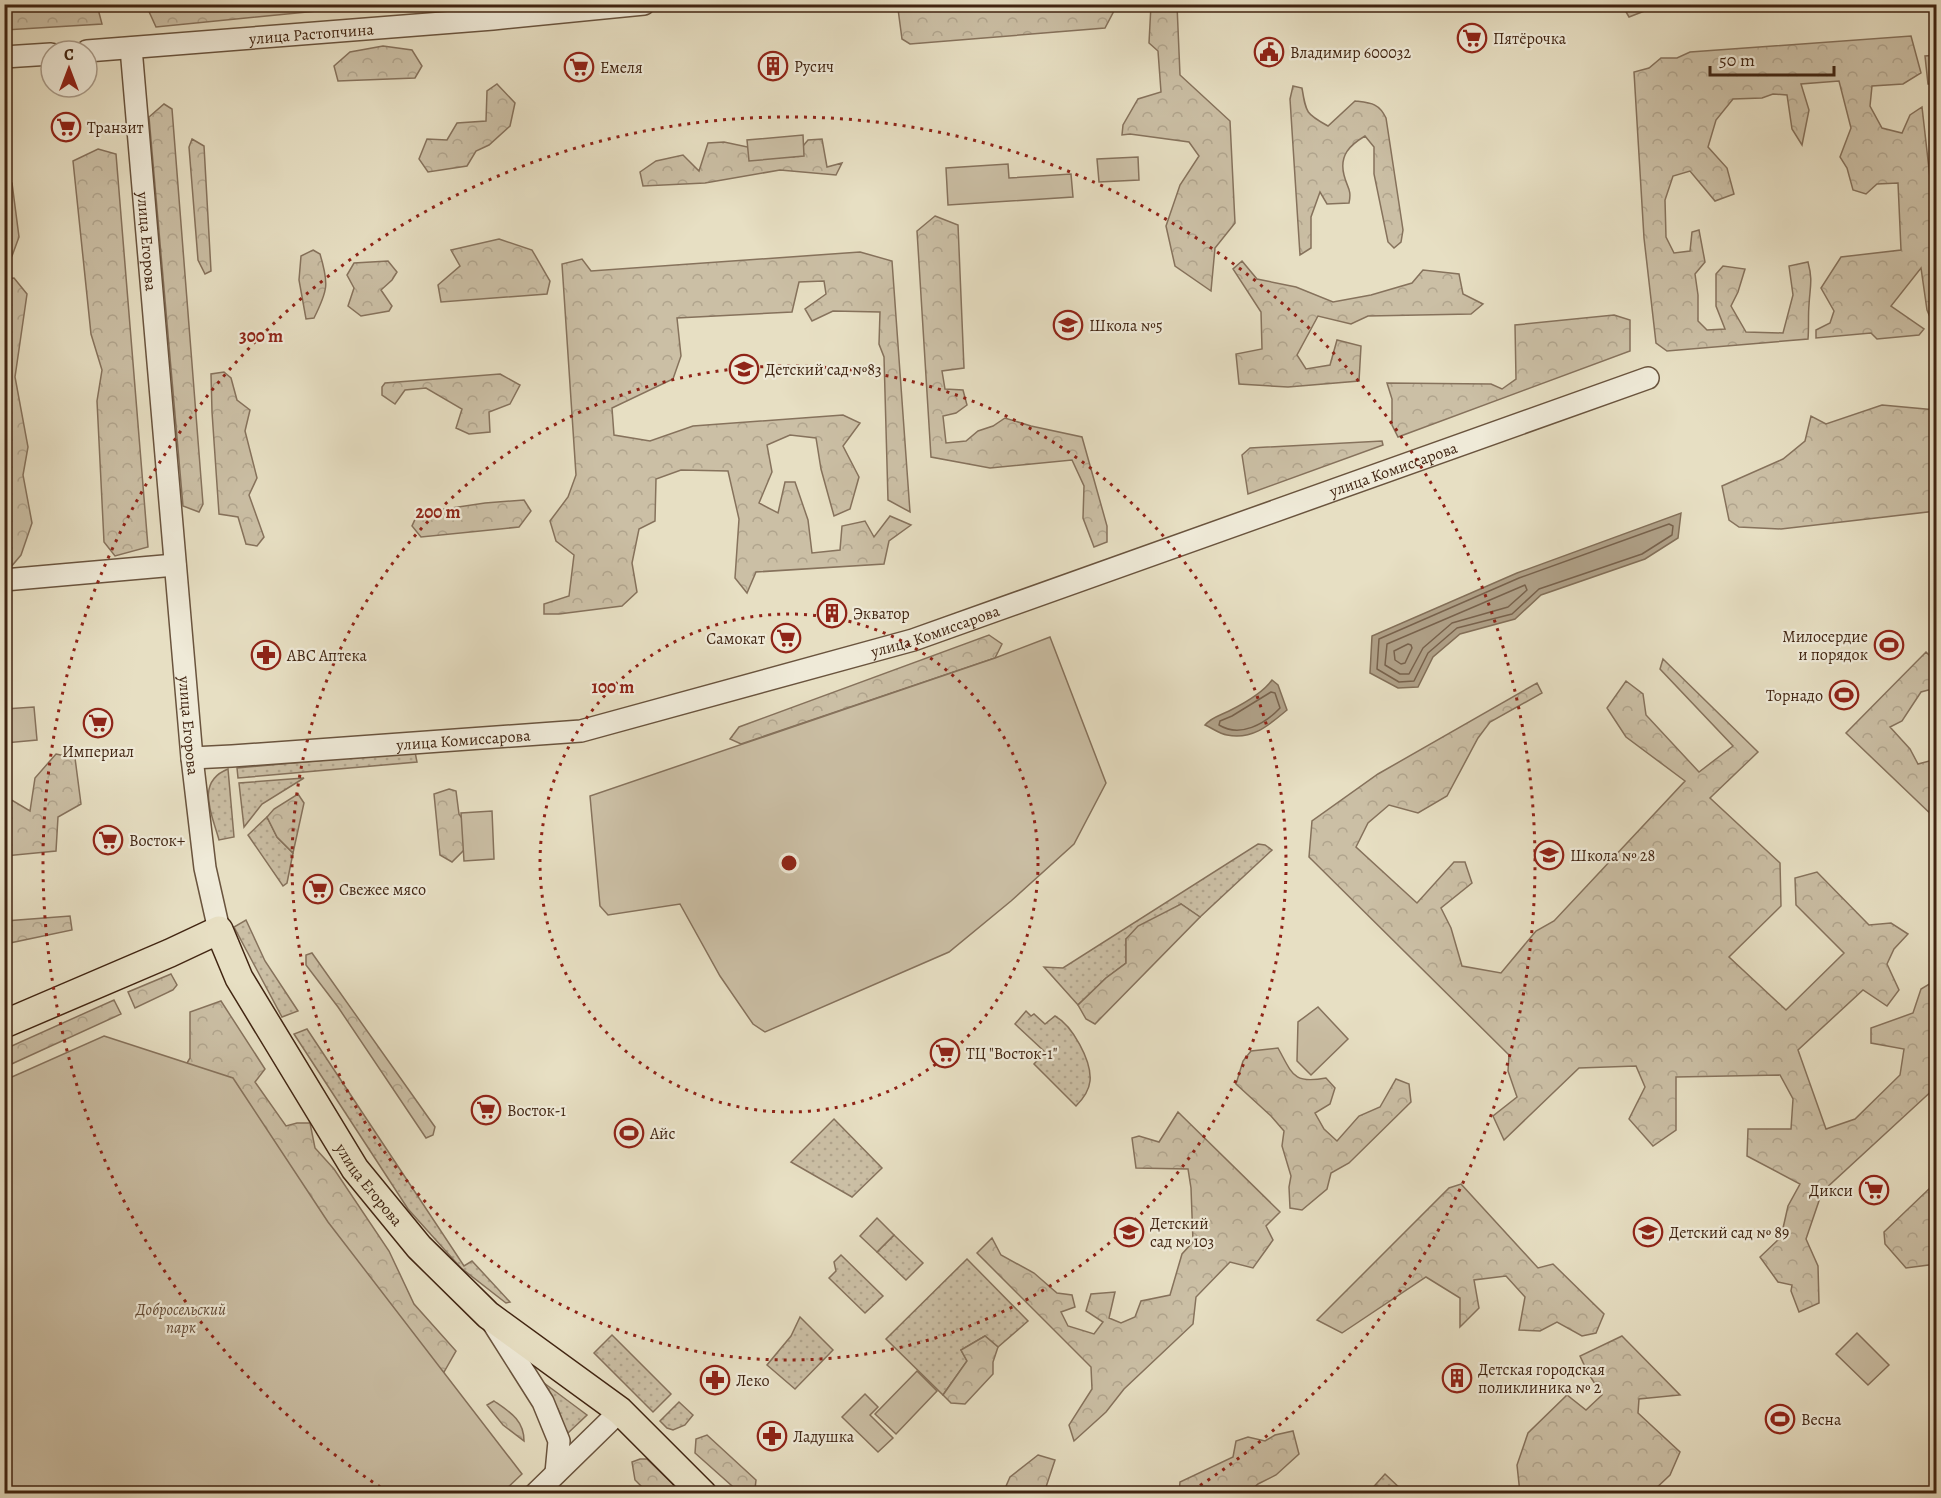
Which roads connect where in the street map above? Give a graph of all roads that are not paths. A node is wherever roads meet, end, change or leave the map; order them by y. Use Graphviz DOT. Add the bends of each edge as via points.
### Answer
graph roads {
  1 [pos="644,4"];
  2 [pos="492,12"];
  3 [pos="131,48"];
  4 [pos="99,50"];
  5 [pos="39,55"];
  6 [pos="4,57"];
  7 [pos="1648,378"];
  8 [pos="175,565"];
  9 [pos="4,580"];
  10 [pos="192,758"];
  11 [pos="219,930"];
  12 [pos="4,1024"];
  13 [pos="488,1315"];
  14 [pos="620,1411"];
  15 [pos="555,1473"];
  16 [pos="535,1494"];
  17 [pos="703,1494"];
  1 -- 2 [label="street, улица Растопчина"];
  2 -- 3 [label="street, улица Растопчина"];
  3 -- 4 [label="street, улица Растопчина"];
  3 -- 8 [label="street, улица Егорова"];
  5 -- 6 [label="street"];
  7 -- 10 [label="street, улица Комиссарова" via="913,640 581,730"];
  8 -- 9 [label="street"];
  8 -- 10 [label="street, улица Егорова"];
  10 -- 11 [label="street, улица Егорова" via="205,868"];
  11 -- 12 [label="main road"];
  11 -- 13 [label="main road, улица Егорова" via="239,978 355,1169 419,1247"];
  13 -- 14 [label="main road, улица Егорова"];
  13 -- 15 [label="street, улица Егорова" via="543,1402 559,1441"];
  14 -- 15 [label="street"];
  14 -- 17 [label="main road, улица Егорова"];
  15 -- 16 [label="street"];
}
